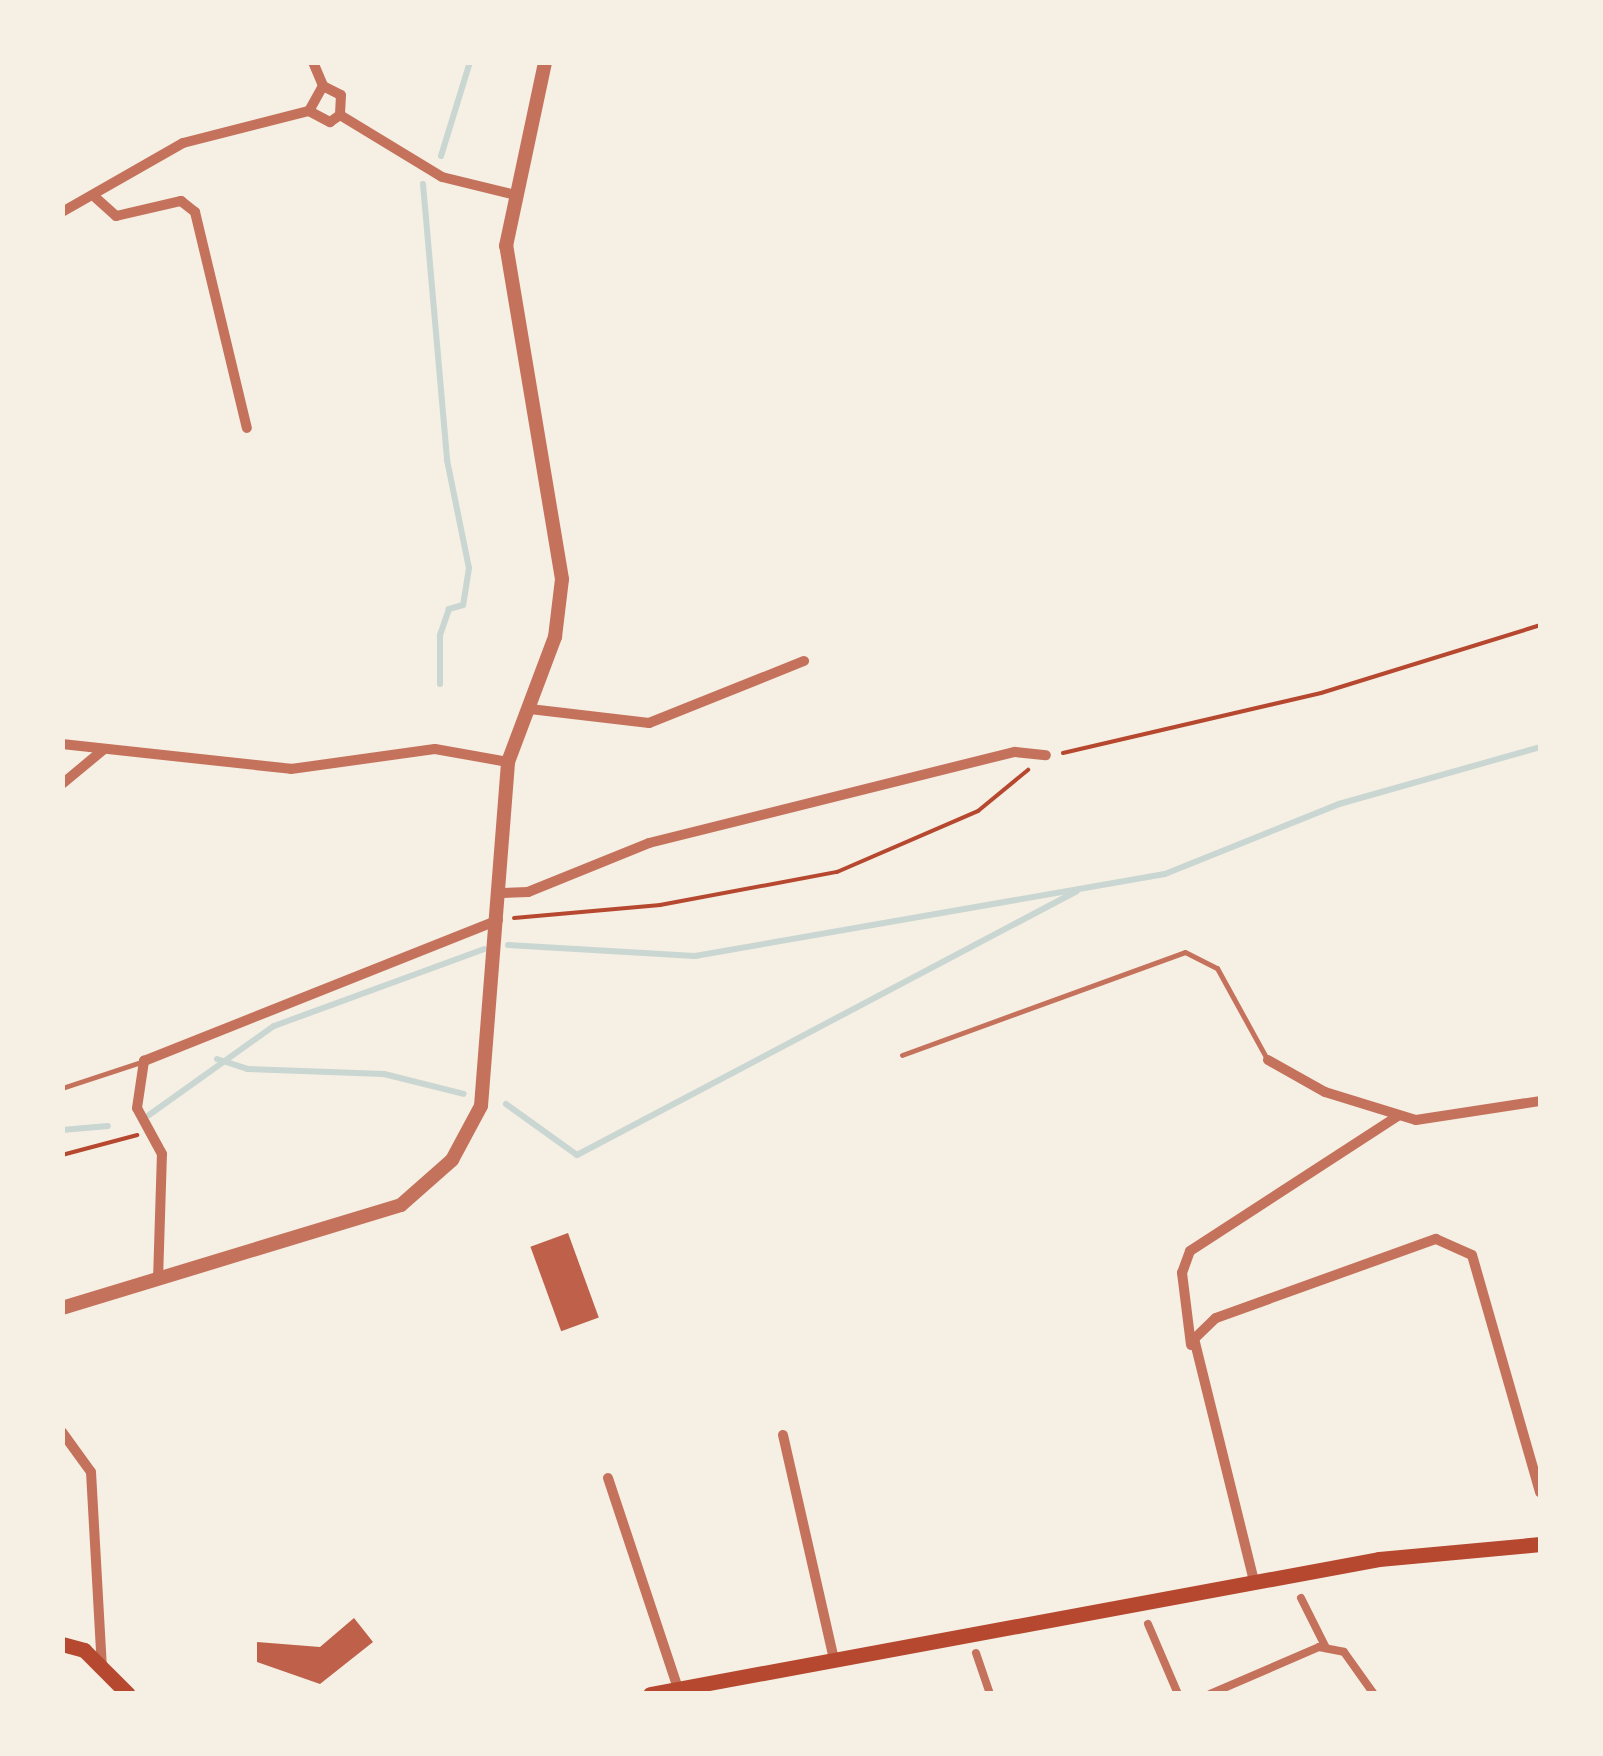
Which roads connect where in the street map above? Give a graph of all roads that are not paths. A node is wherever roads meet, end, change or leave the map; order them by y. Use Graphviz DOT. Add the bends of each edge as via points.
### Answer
graph roads {
  1 [pos="314,62"];
  2 [pos="545,62"];
  3 [pos="323,86"];
  4 [pos="309,111"];
  5 [pos="340,115"];
  6 [pos="516,195"];
  7 [pos="96,198"];
  8 [pos="62,212"];
  9 [pos="247,428"];
  10 [pos="804,661"];
  11 [pos="530,709"];
  12 [pos="62,744"];
  13 [pos="103,750"];
  14 [pos="1046,755"];
  15 [pos="508,762"];
  16 [pos="62,784"];
  17 [pos="502,893"];
  18 [pos="499,920"];
  19 [pos="902,1055"];
  20 [pos="1268,1060"];
  21 [pos="144,1061"];
  22 [pos="62,1088"];
  23 [pos="1540,1102"];
  24 [pos="1398,1116"];
  25 [pos="158,1280"];
  26 [pos="62,1308"];
  27 [pos="1191,1347"];
  28 [pos="62,1432"];
  29 [pos="783,1435"];
  30 [pos="608,1478"];
  31 [pos="1540,1492"];
  32 [pos="1540,1544"];
  33 [pos="1254,1581"];
  34 [pos="1300,1598"];
  35 [pos="1148,1624"];
  36 [pos="62,1644"];
  37 [pos="1326,1648"];
  38 [pos="976,1654"];
  39 [pos="834,1660"];
  40 [pos="102,1667"];
  41 [pos="679,1691"];
  42 [pos="128,1694"];
  43 [pos="650,1694"];
  44 [pos="990,1694"];
  45 [pos="1178,1694"];
  46 [pos="1210,1694"];
  47 [pos="1374,1694"];
  1 -- 3 [label="street"];
  2 -- 6 [label="street"];
  3 -- 4 [label="street"];
  3 -- 5 [label="street" via="341,95"];
  4 -- 5 [label="street" via="330,122"];
  4 -- 7 [label="street" via="183,143"];
  5 -- 6 [label="street" via="442,177"];
  6 -- 11 [label="street" via="506,246 524,382 561,530 555,637"];
  7 -- 8 [label="street"];
  7 -- 9 [label="street" via="116,216 181,201 195,212"];
  10 -- 11 [label="street" via="649,723"];
  11 -- 15 [label="street"];
  12 -- 13 [label="street"];
  13 -- 15 [label="street" via="291,769 435,748"];
  13 -- 16 [label="street"];
  14 -- 17 [label="street" via="1015,752 650,843 528,892"];
  15 -- 17 [label="street"];
  17 -- 18 [label="street"];
  18 -- 21 [label="street"];
  18 -- 25 [label="street" via="481,1106 452,1160 401,1205"];
  19 -- 20 [label="lane" via="1185,952 1217,968"];
  20 -- 24 [label="street" via="1293,1079"];
  21 -- 22 [label="lane"];
  21 -- 25 [label="street" via="137,1108 162,1154"];
  23 -- 24 [label="street" via="1432,1122"];
  24 -- 27 [label="street" via="1190,1251 1182,1274"];
  25 -- 26 [label="street"];
  27 -- 31 [label="street" via="1216,1318 1436,1239 1456,1242 1472,1255"];
  27 -- 33 [label="street"];
  28 -- 40 [label="street" via="91,1472"];
  29 -- 39 [label="street"];
  30 -- 41 [label="street"];
  32 -- 33 [label="main road"];
  33 -- 39 [label="main road"];
  34 -- 37 [label="street"];
  35 -- 45 [label="street"];
  36 -- 40 [label="main road"];
  37 -- 46 [label="street"];
  37 -- 47 [label="street" via="1344,1652"];
  38 -- 44 [label="street"];
  39 -- 41 [label="main road"];
  40 -- 42 [label="main road"];
  41 -- 43 [label="main road"];
}
